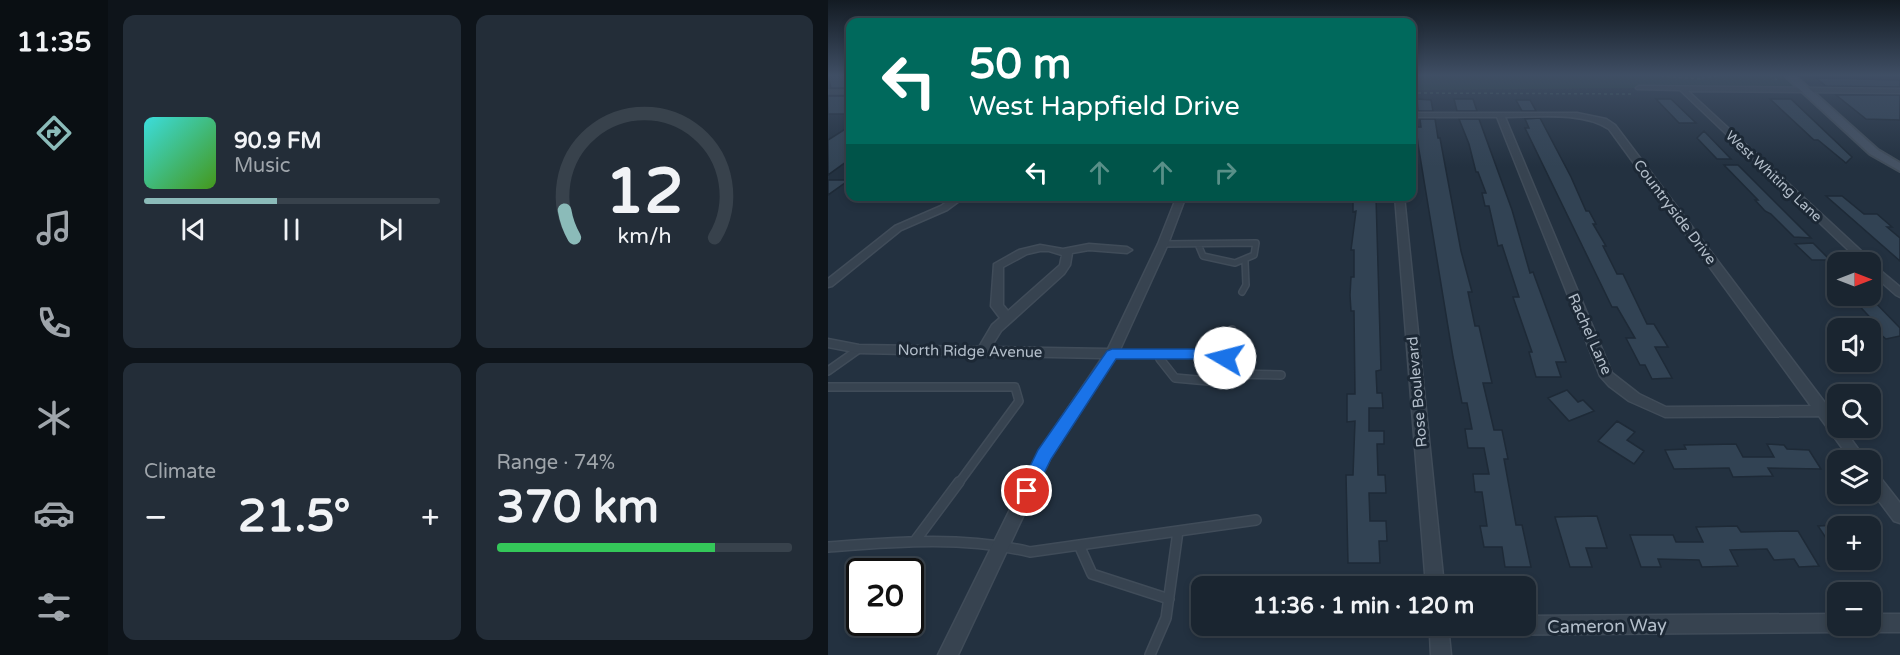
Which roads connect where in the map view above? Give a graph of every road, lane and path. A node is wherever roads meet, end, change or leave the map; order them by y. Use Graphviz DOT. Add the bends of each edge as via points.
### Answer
graph roads {
  1 [pos="1700,106"];
  2 [pos="1824,106"];
  3 [pos="1416,115"];
  4 [pos="1500,115"];
  5 [pos="1900,168"];
  6 [pos="954,201"];
  7 [pos="1180,201"];
  8 [pos="1399,201"];
  9 [pos="1163,244"];
  10 [pos="1198,244"];
  11 [pos="1127,250"];
  12 [pos="1063,252"];
  13 [pos="1856,252"];
  14 [pos="1245,261"];
  15 [pos="1881,276"];
  16 [pos="828,284"];
  17 [pos="1242,292"];
  18 [pos="1900,293"];
  19 [pos="1007,318"];
  20 [pos="1232,329"];
  21 [pos="828,343"];
  22 [pos="859,349"];
  23 [pos="983,351"];
  24 [pos="1112,354"];
  25 [pos="1159,354"];
  26 [pos="1225,358"];
  27 [pos="828,371"];
  28 [pos="1227,374"];
  29 [pos="1281,375"];
  30 [pos="828,387"];
  31 [pos="1823,411"];
  32 [pos="1852,450"];
  33 [pos="1881,491"];
  34 [pos="1900,516"];
  35 [pos="1256,520"];
  36 [pos="1178,531"];
  37 [pos="915,541"];
  38 [pos="1001,545"];
  39 [pos="1079,545"];
  40 [pos="828,547"];
  41 [pos="1435,576"];
  42 [pos="1169,599"];
  43 [pos="1827,623"];
  44 [pos="1881,623"];
  45 [pos="1900,623"];
  46 [pos="1536,625"];
  47 [pos="1440,636"];
  48 [pos="948,655"];
  49 [pos="1150,655"];
  50 [pos="1441,655"];
  1 -- 13 [label="street, West Whiting Lane"];
  2 -- 5 [label="street" via="1874,152"];
  3 -- 4 [label="street, Countryside Drive"];
  4 -- 31 [label="street, Countryside Drive" via="1584,116 1612,127"];
  4 -- 31 [label="street, Rachel Lane" via="1607,376 1624,393 1665,412"];
  6 -- 16 [label="street" via="898,228"];
  7 -- 9 [label="street"];
  8 -- 41 [label="street, Rose Boulevard"];
  9 -- 10 [label="lane"];
  9 -- 24 [label="street"];
  10 -- 14 [label="lane" via="1203,256 1235,263"];
  10 -- 14 [label="lane" via="1256,243 1254,255"];
  11 -- 12 [label="street" via="1089,247"];
  12 -- 19 [label="street" via="1067,254 1060,272"];
  12 -- 19 [label="street" via="1056,248 1030,249 998,266 997,306"];
  14 -- 17 [label="lane" via="1246,285"];
  15 -- 18 [label="street"];
  19 -- 23 [label="street" via="996,328"];
  20 -- 26 [label="lane"];
  21 -- 22 [label="street, North Ridge Avenue"];
  22 -- 23 [label="street, North Ridge Avenue"];
  22 -- 27 [label="lane"];
  23 -- 24 [label="street, North Ridge Avenue"];
  24 -- 25 [label="lane"];
  24 -- 38 [label="street" via="1044,455"];
  25 -- 26 [label="lane" via="1223,354"];
  25 -- 28 [label="lane" via="1175,378 1203,383"];
  26 -- 28 [label="lane"];
  28 -- 29 [label="lane"];
  30 -- 37 [label="lane" via="1015,387 1019,401"];
  31 -- 32 [label="street, Countryside Drive"];
  33 -- 34 [label="street"];
  35 -- 36 [label="lane"];
  36 -- 39 [label="lane"];
  36 -- 42 [label="lane"];
  37 -- 38 [label="lane"];
  37 -- 40 [label="lane"];
  38 -- 39 [label="lane" via="1030,552"];
  38 -- 48 [label="street"];
  39 -- 42 [label="lane" via="1092,574"];
  42 -- 49 [label="lane" via="1166,618"];
  43 -- 46 [label="street, Cameron Way"];
  44 -- 45 [label="street"];
  47 -- 50 [label="street"];
}
